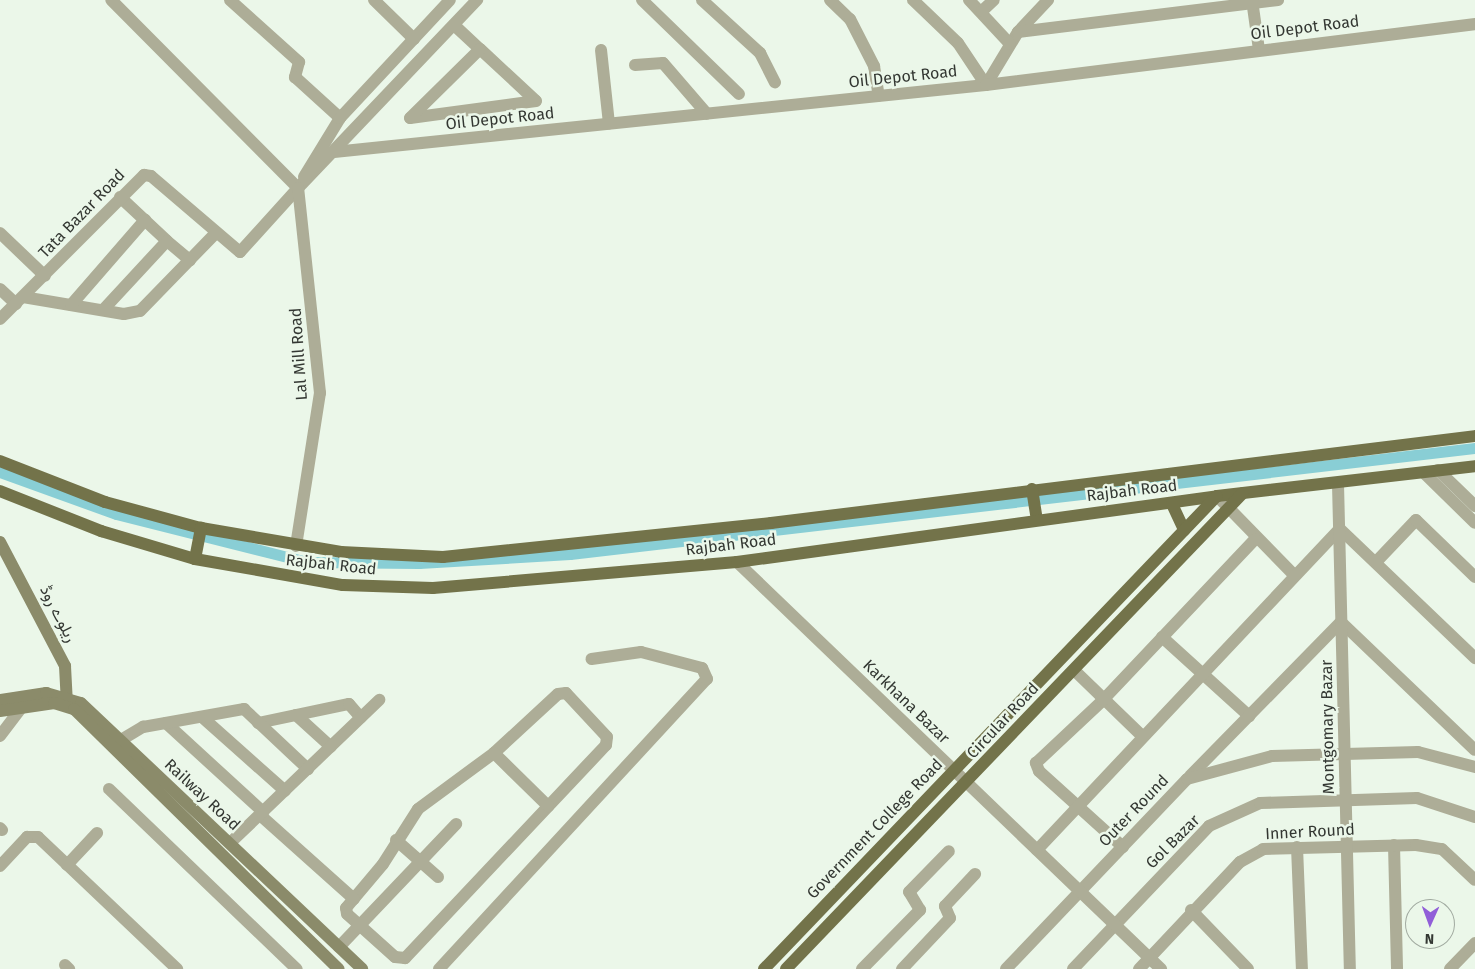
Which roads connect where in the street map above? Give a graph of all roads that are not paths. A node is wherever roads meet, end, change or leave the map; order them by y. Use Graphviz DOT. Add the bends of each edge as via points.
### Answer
graph roads {
  1 [pos="111,0"];
  2 [pos="230,0"];
  3 [pos="374,0"];
  4 [pos="450,0"];
  5 [pos="478,0"];
  6 [pos="642,0"];
  7 [pos="702,0"];
  8 [pos="830,0"];
  9 [pos="913,0"];
  10 [pos="969,0"];
  11 [pos="994,0"];
  12 [pos="1048,0"];
  13 [pos="1278,0"];
  14 [pos="1252,2"];
  15 [pos="982,11"];
  16 [pos="1475,24"];
  17 [pos="454,25"];
  18 [pos="1018,32"];
  19 [pos="414,38"];
  20 [pos="1010,44"];
  21 [pos="480,49"];
  22 [pos="602,50"];
  23 [pos="1259,50"];
  24 [pos="635,65"];
  25 [pos="775,82"];
  26 [pos="986,85"];
  27 [pos="739,94"];
  28 [pos="879,96"];
  29 [pos="707,114"];
  30 [pos="340,118"];
  31 [pos="609,124"];
  32 [pos="334,152"];
  33 [pos="298,188"];
  34 [pos="120,197"];
  35 [pos="145,220"];
  36 [pos="0,232"];
  37 [pos="216,234"];
  38 [pos="167,242"];
  39 [pos="190,260"];
  40 [pos="45,276"];
  41 [pos="0,289"];
  42 [pos="20,301"];
  43 [pos="71,305"];
  44 [pos="103,310"];
  45 [pos="0,319"];
  46 [pos="1475,436"];
  47 [pos="1,465"];
  48 [pos="1475,466"];
  49 [pos="1438,470"];
  50 [pos="1424,473"];
  51 [pos="1338,484"];
  52 [pos="0,491"];
  53 [pos="1032,491"];
  54 [pos="1242,493"];
  55 [pos="1217,496"];
  56 [pos="1172,504"];
  57 [pos="1475,506"];
  58 [pos="1227,510"];
  59 [pos="1037,516"];
  60 [pos="1475,523"];
  61 [pos="201,529"];
  62 [pos="1340,529"];
  63 [pos="1184,530"];
  64 [pos="1255,539"];
  65 [pos="0,542"];
  66 [pos="296,546"];
  67 [pos="196,556"];
  68 [pos="737,562"];
  69 [pos="1376,562"];
  70 [pos="1294,575"];
  71 [pos="1475,577"];
  72 [pos="1341,622"];
  73 [pos="1162,637"];
  74 [pos="1475,658"];
  75 [pos="591,659"];
  76 [pos="1074,670"];
  77 [pos="1201,673"];
  78 [pos="0,700"];
  79 [pos="379,700"];
  80 [pos="1103,700"];
  81 [pos="68,701"];
  82 [pos="21,708"];
  83 [pos="0,711"];
  84 [pos="296,715"];
  85 [pos="1249,716"];
  86 [pos="202,717"];
  87 [pos="360,718"];
  88 [pos="166,723"];
  89 [pos="258,723"];
  90 [pos="0,736"];
  91 [pos="1142,736"];
  92 [pos="120,740"];
  93 [pos="331,747"];
  94 [pos="1475,750"];
  95 [pos="494,753"];
  96 [pos="1345,755"];
  97 [pos="1475,767"];
  98 [pos="308,769"];
  99 [pos="954,770"];
  100 [pos="1187,779"];
  101 [pos="967,783"];
  102 [pos="109,788"];
  103 [pos="285,791"];
  104 [pos="1346,800"];
  105 [pos="548,806"];
  106 [pos="1077,806"];
  107 [pos="262,814"];
  108 [pos="1475,817"];
  109 [pos="456,824"];
  110 [pos="97,833"];
  111 [pos="396,840"];
  112 [pos="230,843"];
  113 [pos="1394,845"];
  114 [pos="1347,846"];
  115 [pos="1297,847"];
  116 [pos="1122,848"];
  117 [pos="1037,850"];
  118 [pos="948,851"];
  119 [pos="420,861"];
  120 [pos="67,865"];
  121 [pos="0,866"];
  122 [pos="975,874"];
  123 [pos="438,877"];
  124 [pos="1475,880"];
  125 [pos="1080,892"];
  126 [pos="354,899"];
  127 [pos="1191,910"];
  128 [pos="360,925"];
  129 [pos="1115,925"];
  130 [pos="1475,943"];
  131 [pos="339,947"];
  132 [pos="1149,958"];
  133 [pos="176,969"];
  134 [pos="297,969"];
  135 [pos="339,969"];
  136 [pos="362,969"];
  137 [pos="439,969"];
  138 [pos="764,969"];
  139 [pos="786,969"];
  140 [pos="862,969"];
  141 [pos="902,969"];
  142 [pos="1006,969"];
  143 [pos="1073,969"];
  144 [pos="1139,969"];
  145 [pos="1160,969"];
  146 [pos="1248,969"];
  147 [pos="1302,969"];
  148 [pos="1350,969"];
  149 [pos="1397,969"];
  150 [pos="1450,969"];
  1 -- 33 [label="street"];
  2 -- 30 [label="street" via="299,62 295,77"];
  3 -- 19 [label="street"];
  4 -- 19 [label="street, Tata Bazar Road"];
  5 -- 17 [label="street, Tata Bazar Road"];
  6 -- 27 [label="street"];
  7 -- 25 [label="street" via="760,53"];
  8 -- 28 [label="street" via="858,35 874,66"];
  9 -- 26 [label="street" via="958,43"];
  10 -- 15 [label="street"];
  11 -- 15 [label="street"];
  12 -- 18 [label="street"];
  13 -- 14 [label="street"];
  14 -- 18 [label="street"];
  14 -- 23 [label="street"];
  15 -- 20 [label="street"];
  16 -- 23 [label="street, Oil Depot Road"];
  17 -- 21 [label="street"];
  17 -- 32 [label="street, Tata Bazar Road"];
  18 -- 20 [label="street"];
  19 -- 30 [label="street, Tata Bazar Road"];
  20 -- 26 [label="street"];
  21 -- 21 [label="street" via="536,100 410,118 417,111"];
  22 -- 31 [label="street"];
  23 -- 26 [label="street, Oil Depot Road"];
  24 -- 29 [label="street" via="663,63"];
  26 -- 28 [label="street, Oil Depot Road"];
  28 -- 29 [label="street, Oil Depot Road"];
  29 -- 31 [label="street, Oil Depot Road"];
  30 -- 33 [label="street, Tata Bazar Road"];
  31 -- 32 [label="street, Oil Depot Road"];
  32 -- 33 [label="street, Tata Bazar Road"];
  33 -- 37 [label="street, Tata Bazar Road" via="244,250 235,251"];
  33 -- 66 [label="street, Lal Mill Road" via="320,393"];
  34 -- 35 [label="street"];
  34 -- 37 [label="street, Tata Bazar Road" via="138,178 151,176"];
  34 -- 40 [label="street, Tata Bazar Road"];
  35 -- 38 [label="street"];
  35 -- 43 [label="street"];
  36 -- 40 [label="street"];
  37 -- 39 [label="street"];
  38 -- 39 [label="street"];
  38 -- 44 [label="street"];
  39 -- 44 [label="street" via="140,311"];
  40 -- 42 [label="street, Tata Bazar Road"];
  41 -- 42 [label="street"];
  42 -- 43 [label="street"];
  42 -- 45 [label="street, Tata Bazar Road"];
  43 -- 44 [label="street"];
  46 -- 53 [label="main road, Rajbah Road"];
  47 -- 61 [label="main road, Rajbah Road" via="105,502"];
  48 -- 49 [label="main road, Rajbah Road"];
  49 -- 50 [label="main road, Rajbah Road"];
  49 -- 57 [label="street"];
  50 -- 51 [label="main road, Rajbah Road"];
  50 -- 60 [label="street"];
  51 -- 54 [label="main road, Rajbah Road"];
  51 -- 62 [label="street, Montgomary Bazar"];
  52 -- 67 [label="main road, Rajbah Road" via="100,531"];
  53 -- 59 [label="main road"];
  53 -- 66 [label="main road, Rajbah Road" via="522,552 393,556"];
  54 -- 55 [label="main road, Rajbah Road"];
  54 -- 58 [label="main road, Circular Road"];
  55 -- 56 [label="main road, Rajbah Road"];
  55 -- 58 [label="street"];
  55 -- 63 [label="main road, Government College Road"];
  56 -- 59 [label="main road, Rajbah Road"];
  56 -- 63 [label="main road"];
  58 -- 64 [label="street"];
  58 -- 76 [label="main road, Circular Road"];
  59 -- 68 [label="main road, Rajbah Road"];
  61 -- 66 [label="main road, Rajbah Road"];
  61 -- 67 [label="main road"];
  62 -- 69 [label="street"];
  62 -- 70 [label="street"];
  62 -- 72 [label="street, Montgomary Bazar"];
  63 -- 99 [label="main road, Government College Road"];
  64 -- 70 [label="street"];
  64 -- 73 [label="street"];
  65 -- 81 [label="main road, ریلوے روڈ" via="66,666"];
  67 -- 68 [label="main road, Rajbah Road" via="343,585 433,588"];
  68 -- 99 [label="street, Karkhana Bazar"];
  69 -- 71 [label="street" via="1416,520"];
  69 -- 74 [label="street"];
  70 -- 77 [label="street"];
  72 -- 85 [label="street"];
  72 -- 94 [label="street"];
  72 -- 96 [label="street, Montgomary Bazar"];
  73 -- 77 [label="street"];
  73 -- 80 [label="street"];
  75 -- 137 [label="street" via="641,652 702,668 707,679"];
  76 -- 80 [label="street"];
  76 -- 101 [label="main road, Circular Road"];
  77 -- 85 [label="street"];
  77 -- 91 [label="street"];
  78 -- 81 [label="main road, Railway Road" via="46,693"];
  79 -- 87 [label="street"];
  80 -- 91 [label="street"];
  80 -- 106 [label="street" via="1036,763 1039,771"];
  81 -- 82 [label="main road"];
  81 -- 92 [label="main road, Railway Road" via="92,711"];
  81 -- 135 [label="main road, Railway Road"];
  82 -- 83 [label="main road"];
  82 -- 90 [label="street" via="18,718"];
  84 -- 87 [label="street" via="349,704"];
  84 -- 89 [label="street"];
  84 -- 93 [label="street"];
  85 -- 100 [label="street"];
  86 -- 88 [label="street"];
  86 -- 89 [label="street" via="244,709"];
  86 -- 103 [label="street"];
  87 -- 93 [label="street"];
  88 -- 92 [label="street" via="143,727"];
  88 -- 107 [label="street"];
  89 -- 98 [label="street"];
  91 -- 106 [label="street"];
  92 -- 112 [label="main road, Railway Road"];
  93 -- 98 [label="street"];
  95 -- 105 [label="street"];
  95 -- 105 [label="street" via="558,694 566,693 608,740"];
  95 -- 111 [label="street" via="418,809"];
  96 -- 97 [label="street, Outer Round" via="1418,752"];
  96 -- 100 [label="street, Outer Round" via="1272,756"];
  96 -- 104 [label="street, Montgomary Bazar"];
  98 -- 103 [label="street"];
  99 -- 101 [label="street, Karkhana Bazar"];
  99 -- 138 [label="main road, Government College Road"];
  100 -- 116 [label="street, Outer Round"];
  101 -- 117 [label="street, Karkhana Bazar"];
  101 -- 139 [label="main road, Circular Road"];
  102 -- 134 [label="street"];
  103 -- 107 [label="street"];
  104 -- 108 [label="street, Gol Bazar" via="1417,798"];
  104 -- 114 [label="street, Montgomary Bazar"];
  104 -- 129 [label="street, Gol Bazar" via="1260,803 1208,826"];
  105 -- 128 [label="street" via="405,958 395,957"];
  106 -- 116 [label="street"];
  106 -- 117 [label="street"];
  107 -- 112 [label="street"];
  107 -- 126 [label="street"];
  109 -- 119 [label="street"];
  110 -- 120 [label="street"];
  111 -- 119 [label="street"];
  111 -- 126 [label="street" via="383,864"];
  112 -- 131 [label="main road, Railway Road"];
  113 -- 114 [label="street, Inner Round"];
  113 -- 124 [label="street, Inner Round" via="1442,849"];
  113 -- 149 [label="street"];
  114 -- 115 [label="street, Inner Round"];
  114 -- 148 [label="street, Montgomary Bazar"];
  115 -- 127 [label="street, Inner Round" via="1262,849 1240,862"];
  115 -- 147 [label="street"];
  116 -- 125 [label="street, Outer Round"];
  117 -- 125 [label="street, Karkhana Bazar"];
  118 -- 140 [label="street" via="909,892 920,910"];
  119 -- 123 [label="street"];
  119 -- 128 [label="street"];
  120 -- 121 [label="street" via="32,834"];
  120 -- 133 [label="street"];
  122 -- 141 [label="street" via="945,906 950,918"];
  125 -- 129 [label="street, Karkhana Bazar"];
  125 -- 142 [label="street, Outer Round"];
  126 -- 128 [label="street" via="346,910"];
  127 -- 132 [label="street, Inner Round"];
  127 -- 146 [label="street"];
  128 -- 131 [label="street"];
  129 -- 132 [label="street, Karkhana Bazar"];
  129 -- 143 [label="street, Gol Bazar"];
  130 -- 150 [label="street"];
  131 -- 136 [label="main road, Railway Road"];
  132 -- 144 [label="street, Inner Round"];
  132 -- 145 [label="street, Karkhana Bazar"];
}
